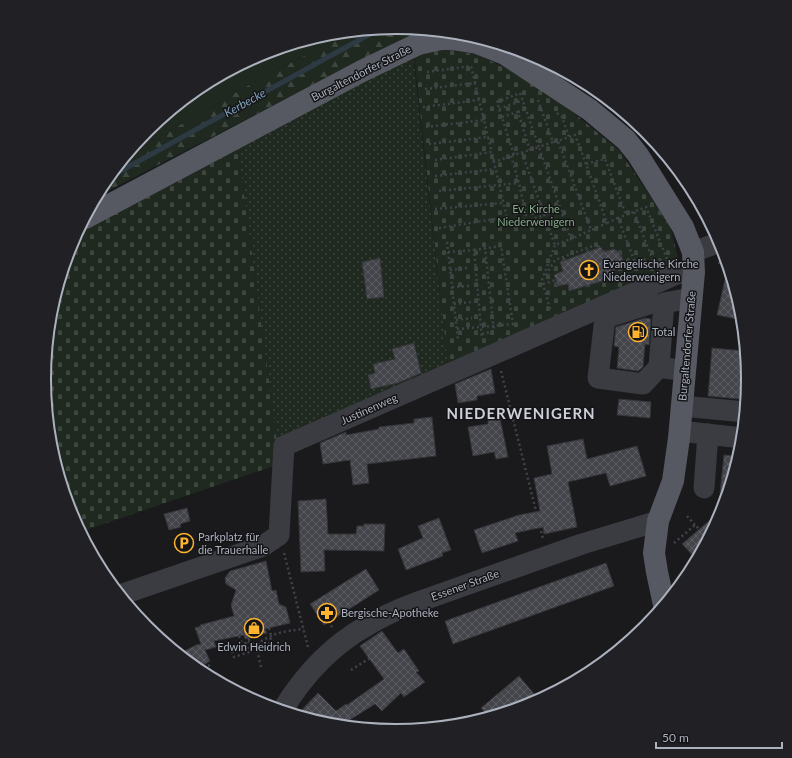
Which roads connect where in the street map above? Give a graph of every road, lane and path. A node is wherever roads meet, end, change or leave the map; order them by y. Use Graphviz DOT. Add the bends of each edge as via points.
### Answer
graph roads {
  1 [pos="452,39"];
  2 [pos="489,47"];
  3 [pos="427,72"];
  4 [pos="476,83"];
  5 [pos="425,89"];
  6 [pos="479,100"];
  7 [pos="523,100"];
  8 [pos="538,100"];
  9 [pos="423,107"];
  10 [pos="499,109"];
  11 [pos="526,109"];
  12 [pos="553,110"];
  13 [pos="518,112"];
  14 [pos="502,117"];
  15 [pos="484,120"];
  16 [pos="426,127"];
  17 [pos="488,137"];
  18 [pos="569,137"];
  19 [pos="558,141"];
  20 [pos="553,142"];
  21 [pos="429,144"];
  22 [pos="539,147"];
  23 [pos="530,150"];
  24 [pos="492,152"];
  25 [pos="522,153"];
  26 [pos="514,155"];
  27 [pos="511,156"];
  28 [pos="435,160"];
  29 [pos="494,162"];
  30 [pos="586,164"];
  31 [pos="495,169"];
  32 [pos="435,176"];
  33 [pos="519,183"];
  34 [pos="499,186"];
  35 [pos="439,192"];
  36 [pos="503,203"];
  37 [pos="435,209"];
  38 [pos="634,212"];
  39 [pos="93,214"];
  40 [pos="544,215"];
  41 [pos="626,215"];
  42 [pos="507,217"];
  43 [pos="618,218"];
  44 [pos="527,221"];
  45 [pos="608,223"];
  46 [pos="439,228"];
  47 [pos="590,230"];
  48 [pos="570,239"];
  49 [pos="447,242"];
  50 [pos="555,245"];
  51 [pos="715,246"];
  52 [pos="485,248"];
  53 [pos="599,248"];
  54 [pos="474,250"];
  55 [pos="448,252"];
  56 [pos="668,260"];
  57 [pos="694,262"];
  58 [pos="655,266"];
  59 [pos="467,268"];
  60 [pos="450,270"];
  61 [pos="639,273"];
  62 [pos="542,280"];
  63 [pos="556,280"];
  64 [pos="543,284"];
  65 [pos="469,286"];
  66 [pos="452,287"];
  67 [pos="691,298"];
  68 [pos="471,302"];
  69 [pos="658,303"];
  70 [pos="454,304"];
  71 [pos="472,318"];
  72 [pos="456,320"];
  73 [pos="521,322"];
  74 [pos="514,324"];
  75 [pos="493,326"];
  76 [pos="481,327"];
  77 [pos="555,328"];
  78 [pos="457,330"];
  79 [pos="482,334"];
  80 [pos="458,340"];
  81 [pos="490,356"];
  82 [pos="659,367"];
  83 [pos="685,370"];
  84 [pos="682,406"];
  85 [pos="739,411"];
  86 [pos="680,431"];
  87 [pos="708,434"];
  88 [pos="736,437"];
  89 [pos="704,488"];
  90 [pos="687,516"];
  91 [pos="658,521"];
  92 [pos="695,525"];
  93 [pos="699,529"];
  94 [pos="279,535"];
  95 [pos="654,552"];
  96 [pos="548,556"];
  97 [pos="126,593"];
  98 [pos="662,598"];
  99 [pos="269,628"];
  100 [pos="304,629"];
  101 [pos="262,635"];
  102 [pos="239,636"];
  103 [pos="271,636"];
  104 [pos="266,638"];
  105 [pos="248,641"];
  106 [pos="242,644"];
  107 [pos="256,645"];
  108 [pos="370,658"];
  109 [pos="210,665"];
  110 [pos="205,667"];
  111 [pos="261,667"];
  112 [pos="314,668"];
  113 [pos="351,670"];
  114 [pos="285,706"];
  1 -- 39 [label="main road, Burgaltendorfer Straße" via="418,44 362,71"];
  2 -- 57 [label="main road, Burgaltendorfer Straße" via="505,54 590,110 626,140 683,227"];
  3 -- 4 [label="path" via="471,66"];
  4 -- 5 [label="path"];
  4 -- 6 [label="path"];
  6 -- 9 [label="path"];
  6 -- 15 [label="path"];
  7 -- 10 [label="path"];
  7 -- 10 [label="path" via="520,93 497,102"];
  7 -- 11 [label="path"];
  8 -- 20 [label="path"];
  10 -- 14 [label="path"];
  11 -- 13 [label="path"];
  11 -- 22 [label="path"];
  12 -- 18 [label="path" via="562,117"];
  13 -- 14 [label="path"];
  13 -- 23 [label="path"];
  14 -- 26 [label="path"];
  15 -- 16 [label="path"];
  15 -- 17 [label="path"];
  17 -- 21 [label="path"];
  17 -- 24 [label="path"];
  18 -- 19 [label="path"];
  18 -- 30 [label="path" via="575,135"];
  19 -- 20 [label="path"];
  19 -- 47 [label="path"];
  20 -- 22 [label="path"];
  22 -- 23 [label="path"];
  22 -- 48 [label="path"];
  23 -- 25 [label="path"];
  24 -- 28 [label="path"];
  24 -- 29 [label="path"];
  25 -- 26 [label="path"];
  25 -- 40 [label="path"];
  26 -- 27 [label="path"];
  27 -- 29 [label="path"];
  27 -- 33 [label="path"];
  29 -- 31 [label="path"];
  30 -- 41 [label="path" via="605,159"];
  30 -- 45 [label="path"];
  31 -- 32 [label="path"];
  31 -- 34 [label="path"];
  33 -- 34 [label="path"];
  33 -- 44 [label="path"];
  34 -- 35 [label="path"];
  34 -- 36 [label="path"];
  36 -- 37 [label="path"];
  36 -- 42 [label="path"];
  38 -- 41 [label="path"];
  38 -- 56 [label="path" via="646,207"];
  38 -- 58 [label="path"];
  40 -- 44 [label="path"];
  40 -- 50 [label="path"];
  41 -- 43 [label="path"];
  42 -- 44 [label="path" via="509,227"];
  42 -- 46 [label="path"];
  43 -- 45 [label="path"];
  43 -- 61 [label="path"];
  45 -- 47 [label="path"];
  47 -- 48 [label="path"];
  48 -- 50 [label="path"];
  49 -- 55 [label="path"];
  50 -- 62 [label="path"];
  51 -- 57 [label="street, Justinenweg"];
  52 -- 54 [label="path"];
  52 -- 74 [label="path" via="501,246"];
  52 -- 75 [label="path"];
  53 -- 62 [label="path" via="598,244 555,260"];
  54 -- 55 [label="path"];
  54 -- 76 [label="path"];
  55 -- 60 [label="path"];
  57 -- 67 [label="main road, Burgaltendorfer Straße"];
  57 -- 77 [label="street, Justinenweg" via="677,274"];
  59 -- 60 [label="path"];
  60 -- 66 [label="path"];
  62 -- 64 [label="path"];
  63 -- 64 [label="path"];
  64 -- 77 [label="path"];
  65 -- 66 [label="path"];
  66 -- 70 [label="path"];
  67 -- 69 [label="street"];
  67 -- 83 [label="main road, Burgaltendorfer Straße"];
  68 -- 70 [label="path"];
  69 -- 82 [label="street" via="647,366"];
  69 -- 82 [label="street" via="605,318 598,378 643,384"];
  70 -- 72 [label="path"];
  71 -- 72 [label="path"];
  72 -- 78 [label="path"];
  73 -- 74 [label="path"];
  74 -- 75 [label="path"];
  75 -- 76 [label="path"];
  75 -- 79 [label="path" via="494,331"];
  76 -- 78 [label="path"];
  76 -- 79 [label="path"];
  77 -- 81 [label="street, Justinenweg"];
  78 -- 80 [label="path"];
  79 -- 81 [label="path"];
  81 -- 94 [label="street, Justinenweg" via="284,446"];
  81 -- 96 [label="path"];
  82 -- 83 [label="street"];
  83 -- 84 [label="main road, Burgaltendorfer Straße"];
  84 -- 85 [label="street"];
  84 -- 86 [label="main road, Burgaltendorfer Straße"];
  86 -- 87 [label="street"];
  86 -- 91 [label="main road, Burgaltendorfer Straße" via="673,481"];
  87 -- 88 [label="street"];
  87 -- 89 [label="street"];
  90 -- 92 [label="path"];
  91 -- 95 [label="main road, Burgaltendorfer Straße"];
  91 -- 96 [label="street, Essener Straße"];
  92 -- 93 [label="path"];
  92 -- 95 [label="path" via="670,546"];
  94 -- 97 [label="street" via="263,546"];
  94 -- 100 [label="path"];
  95 -- 98 [label="main road, Burgaltendorfer Straße"];
  96 -- 112 [label="street, Essener Straße" via="392,612 341,643"];
  99 -- 103 [label="path"];
  100 -- 103 [label="path"];
  100 -- 112 [label="path"];
  101 -- 104 [label="path"];
  102 -- 106 [label="path"];
  103 -- 104 [label="path"];
  103 -- 107 [label="path" via="270,643"];
  104 -- 107 [label="path"];
  105 -- 106 [label="path"];
  105 -- 106 [label="path" via="249,652 234,657 231,647"];
  105 -- 107 [label="path"];
  107 -- 111 [label="path"];
  108 -- 113 [label="path"];
  109 -- 110 [label="path"];
  112 -- 114 [label="street, Essener Straße"];
}
